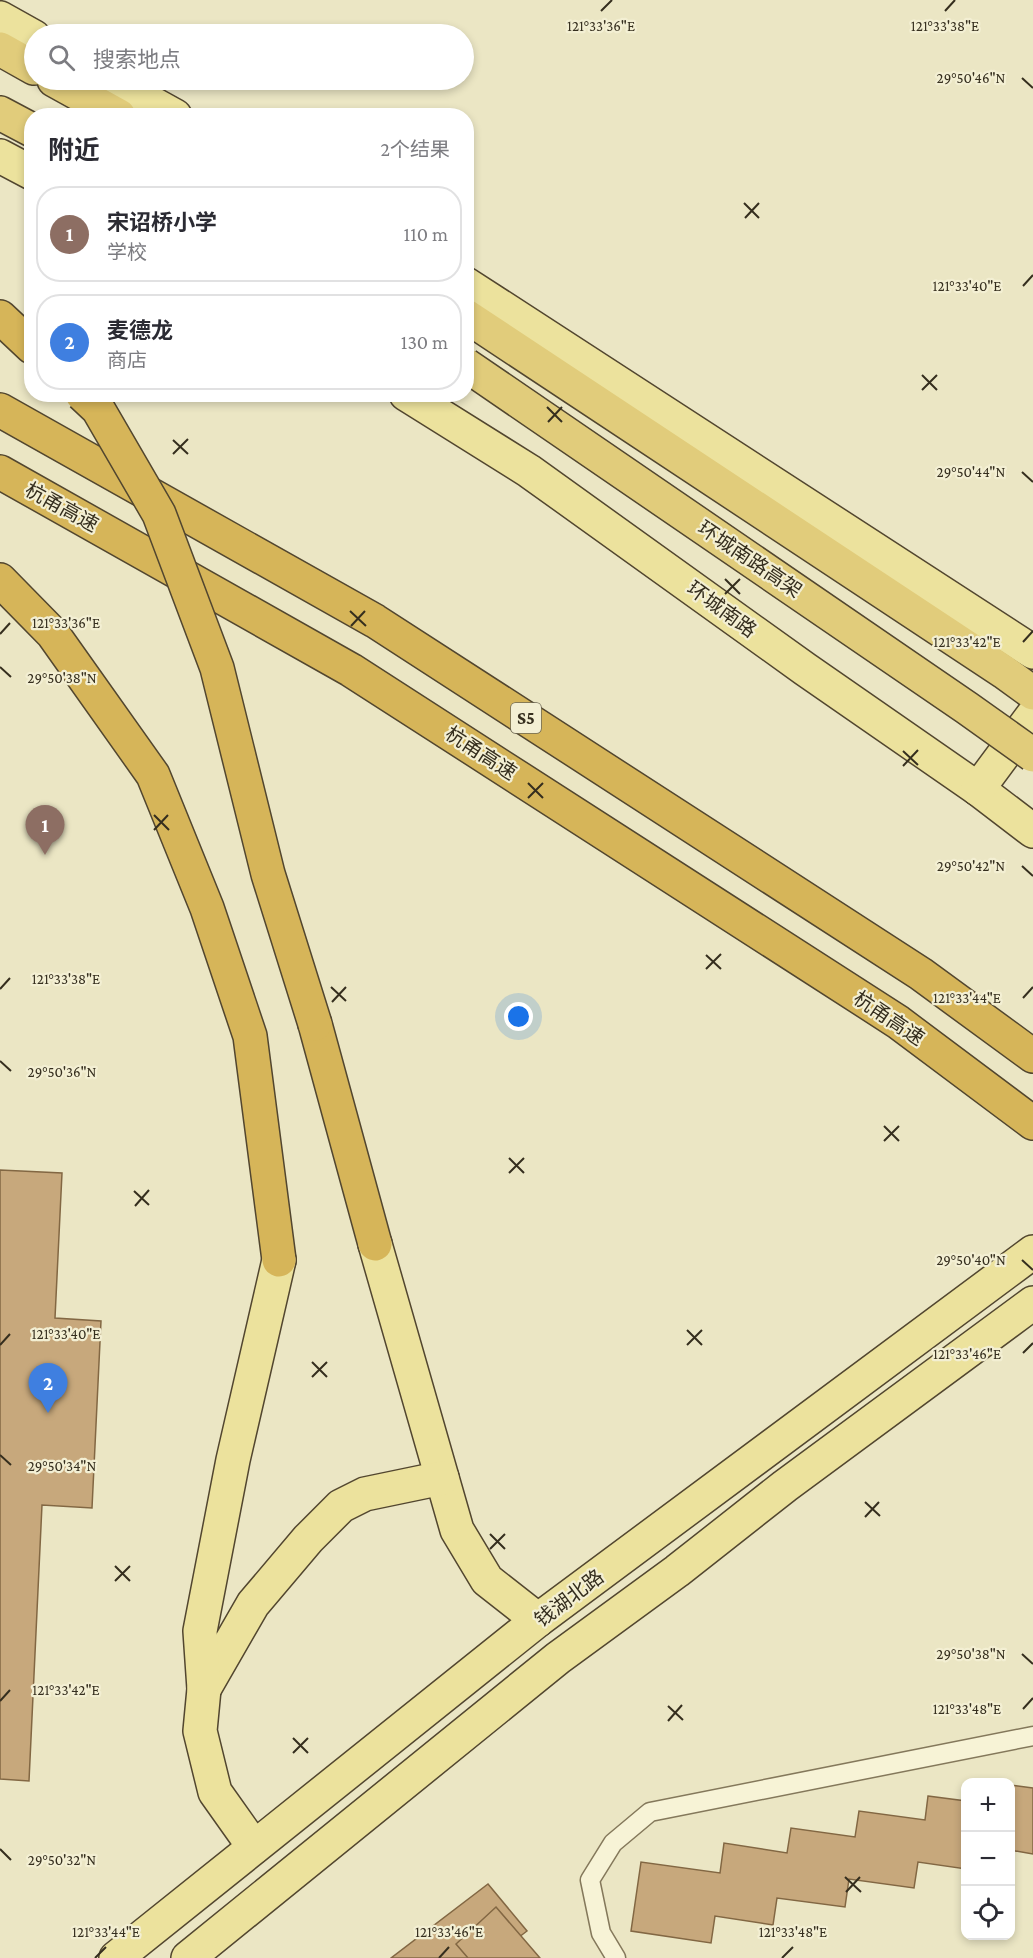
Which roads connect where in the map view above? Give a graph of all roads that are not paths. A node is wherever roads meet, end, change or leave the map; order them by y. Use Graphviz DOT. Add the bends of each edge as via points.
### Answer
graph roads {
  1 [pos="0,18"];
  2 [pos="24,31"];
  3 [pos="0,49"];
  4 [pos="24,62"];
  5 [pos="72,90"];
  6 [pos="129,90"];
  7 [pos="105,108"];
  8 [pos="161,108"];
  9 [pos="0,113"];
  10 [pos="24,126"];
  11 [pos="0,156"];
  12 [pos="24,169"];
  13 [pos="474,289"];
  14 [pos="0,317"];
  15 [pos="474,321"];
  16 [pos="24,340"];
  17 [pos="474,370"];
  18 [pos="91,402"];
  19 [pos="419,402"];
  20 [pos="0,410"];
  21 [pos="0,472"];
  22 [pos="0,580"];
  23 [pos="1033,652"];
  24 [pos="1033,693"];
  25 [pos="1033,715"];
  26 [pos="1033,755"];
  27 [pos="978,789"];
  28 [pos="1033,831"];
  29 [pos="1033,1056"];
  30 [pos="1033,1123"];
  31 [pos="375,1244"];
  32 [pos="1033,1252"];
  33 [pos="279,1260"];
  34 [pos="1033,1304"];
  35 [pos="442,1478"];
  36 [pos="538,1620"];
  37 [pos="204,1689"];
  38 [pos="1033,1736"];
  39 [pos="254,1847"];
  40 [pos="116,1958"];
  41 [pos="188,1958"];
  42 [pos="616,1958"];
  1 -- 2 [label="main road"];
  3 -- 4 [label="highway"];
  5 -- 7 [label="highway"];
  6 -- 8 [label="main road"];
  9 -- 10 [label="highway"];
  11 -- 12 [label="main road"];
  13 -- 23 [label="main road"];
  14 -- 16 [label="highway"];
  15 -- 24 [label="highway"];
  17 -- 26 [label="highway, 环城南路高架, bridge"];
  18 -- 31 [label="highway, bridge" via="159,514 217,668 268,874 315,1024"];
  19 -- 27 [label="main road, 环城南路" via="529,471"];
  20 -- 29 [label="highway, S5" via="375,621 921,974"];
  21 -- 30 [label="highway, 杭甬高速" via="351,670 898,1022"];
  22 -- 33 [label="highway" via="53,634 153,776 207,908 250,1036"];
  25 -- 27 [label="main road"];
  27 -- 28 [label="main road, 环城南路"];
  31 -- 35 [label="main road"];
  32 -- 36 [label="main road, 钱湖北路"];
  33 -- 37 [label="main road" via="233,1460 200,1631"];
  34 -- 41 [label="main road, 钱湖北路" via="558,1658"];
  35 -- 36 [label="main road" via="457,1530 487,1580"];
  35 -- 37 [label="main road" via="365,1494 341,1506 253,1604"];
  36 -- 39 [label="main road, 钱湖北路"];
  37 -- 39 [label="main road" via="200,1731 215,1792"];
  38 -- 42 [label="lane" via="650,1812 614,1843 590,1880 601,1933"];
  39 -- 40 [label="main road, 钱湖北路"];
}
